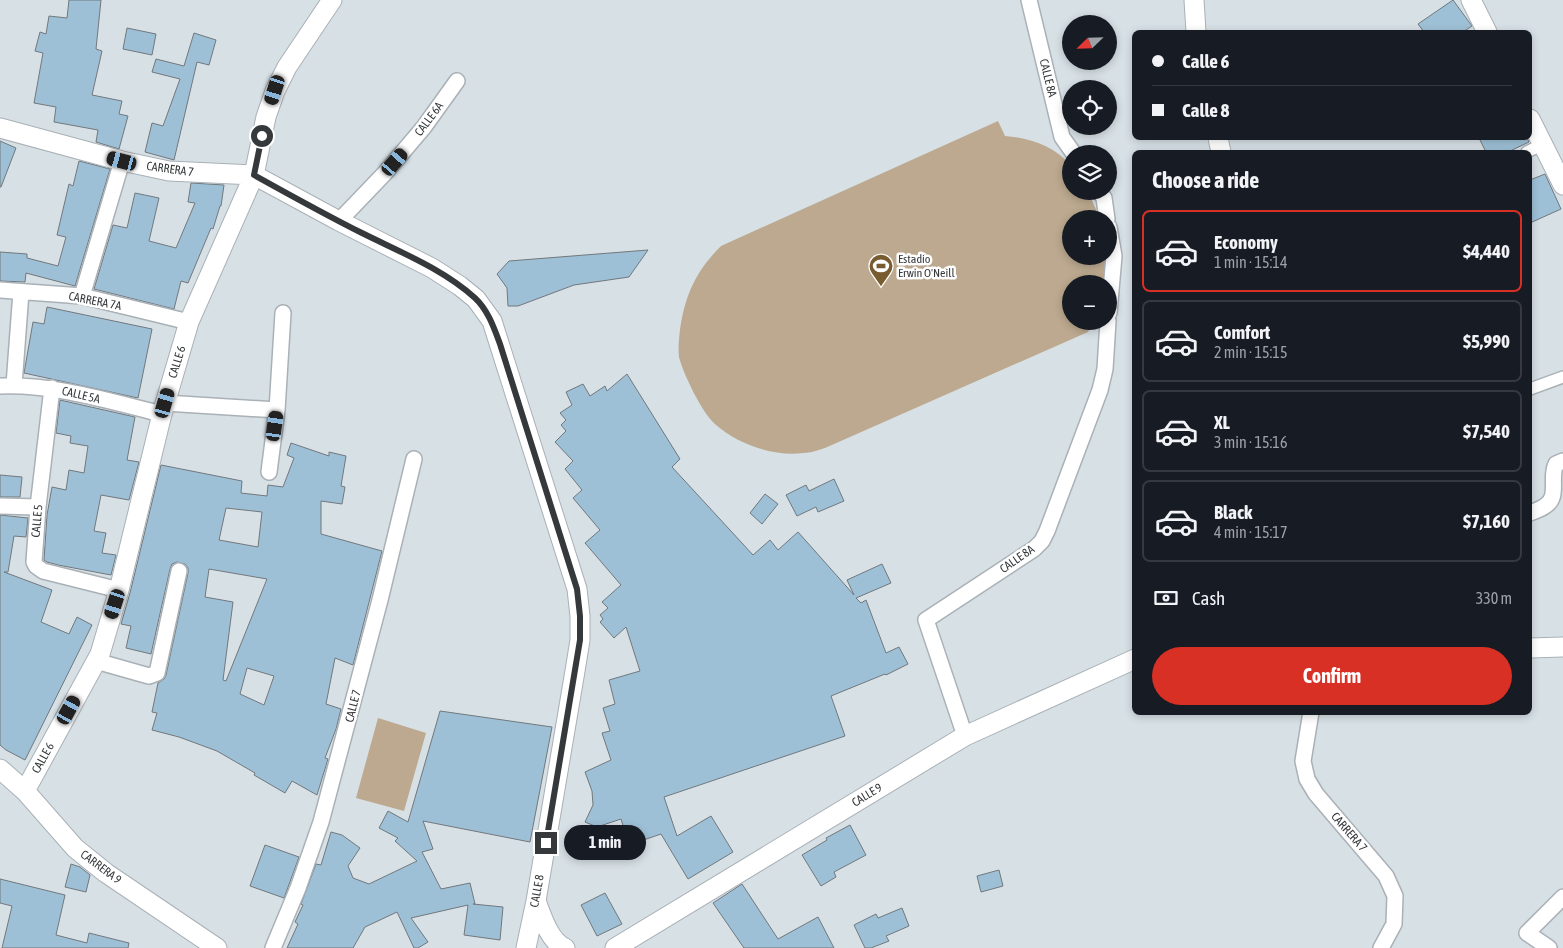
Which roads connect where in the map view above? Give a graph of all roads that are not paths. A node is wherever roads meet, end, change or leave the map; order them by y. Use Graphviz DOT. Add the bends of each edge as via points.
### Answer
graph roads {
  1 [pos="332,0"];
  2 [pos="1028,0"];
  3 [pos="1194,0"];
  4 [pos="1471,0"];
  5 [pos="1196,30"];
  6 [pos="1486,30"];
  7 [pos="457,81"];
  8 [pos="0,128"];
  9 [pos="1532,131"];
  10 [pos="1068,145"];
  11 [pos="1535,148"];
  12 [pos="122,161"];
  13 [pos="254,175"];
  14 [pos="1563,185"];
  15 [pos="339,221"];
  16 [pos="0,290"];
  17 [pos="21,292"];
  18 [pos="82,296"];
  19 [pos="283,313"];
  20 [pos="189,322"];
  21 [pos="1108,330"];
  22 [pos="1563,377"];
  23 [pos="7,386"];
  24 [pos="52,388"];
  25 [pos="1532,388"];
  26 [pos="163,408"];
  27 [pos="277,410"];
  28 [pos="414,459"];
  29 [pos="1563,461"];
  30 [pos="269,472"];
  31 [pos="0,506"];
  32 [pos="38,507"];
  33 [pos="1532,512"];
  34 [pos="179,572"];
  35 [pos="119,590"];
  36 [pos="1563,647"];
  37 [pos="1532,648"];
  38 [pos="1132,660"];
  39 [pos="96,661"];
  40 [pos="1311,715"];
  41 [pos="965,736"];
  42 [pos="0,769"];
  43 [pos="25,790"];
  44 [pos="1563,897"];
  45 [pos="536,901"];
  46 [pos="217,948"];
  47 [pos="273,948"];
  48 [pos="526,948"];
  49 [pos="566,948"];
  50 [pos="615,948"];
  51 [pos="1381,948"];
  52 [pos="1549,948"];
  1 -- 13 [label="street, CALLE 6" via="275,90"];
  2 -- 10 [label="street, CALLE 8A" via="1062,137"];
  3 -- 5 [label="street"];
  4 -- 6 [label="street"];
  7 -- 15 [label="street, CALLE 6A" via="424,127"];
  8 -- 12 [label="street, CARRERA 7"];
  9 -- 11 [label="street"];
  11 -- 14 [label="street"];
  12 -- 13 [label="street, CARRERA 7" via="169,171"];
  12 -- 18 [label="street"];
  13 -- 15 [label="street, CALLE 8"];
  13 -- 20 [label="street, CALLE 6"];
  15 -- 45 [label="street, CALLE 8" via="432,268 460,286 476,299 492,322 577,589 580,640"];
  16 -- 17 [label="street, CARRERA 7A"];
  17 -- 18 [label="street, CARRERA 7A"];
  17 -- 23 [label="street"];
  18 -- 20 [label="street, CARRERA 7A"];
  19 -- 27 [label="street"];
  20 -- 26 [label="street, CALLE 6"];
  21 -- 41 [label="street, CALLE 8A" via="1106,369 1100,390 1042,541 926,620"];
  22 -- 25 [label="street"];
  23 -- 24 [label="street, CALLE 5A"];
  24 -- 26 [label="street, CALLE 5A"];
  24 -- 32 [label="street, CALLE 5"];
  26 -- 27 [label="street, CALLE 5A"];
  26 -- 35 [label="street, CALLE 6"];
  27 -- 30 [label="street"];
  28 -- 47 [label="street, CALLE 7" via="321,822"];
  29 -- 33 [label="street" via="1553,470 1554,494 1551,501"];
  31 -- 32 [label="street"];
  32 -- 35 [label="street, CALLE 5" via="36,566 43,571"];
  34 -- 39 [label="street" via="157,673 149,676"];
  35 -- 39 [label="street, CALLE 6"];
  36 -- 37 [label="street"];
  38 -- 41 [label="street, CALLE 9"];
  39 -- 43 [label="street, CALLE 6"];
  40 -- 51 [label="street, CARRERA 7" via="1303,761 1307,779 1386,876 1395,896 1394,924"];
  41 -- 50 [label="street, CALLE 9"];
  42 -- 43 [label="street, CARRERA 9"];
  43 -- 46 [label="street, CARRERA 9" via="75,848 106,873"];
  44 -- 52 [label="street" via="1527,933"];
  45 -- 48 [label="street, CALLE 8"];
  45 -- 49 [label="street" via="553,937"];
}
